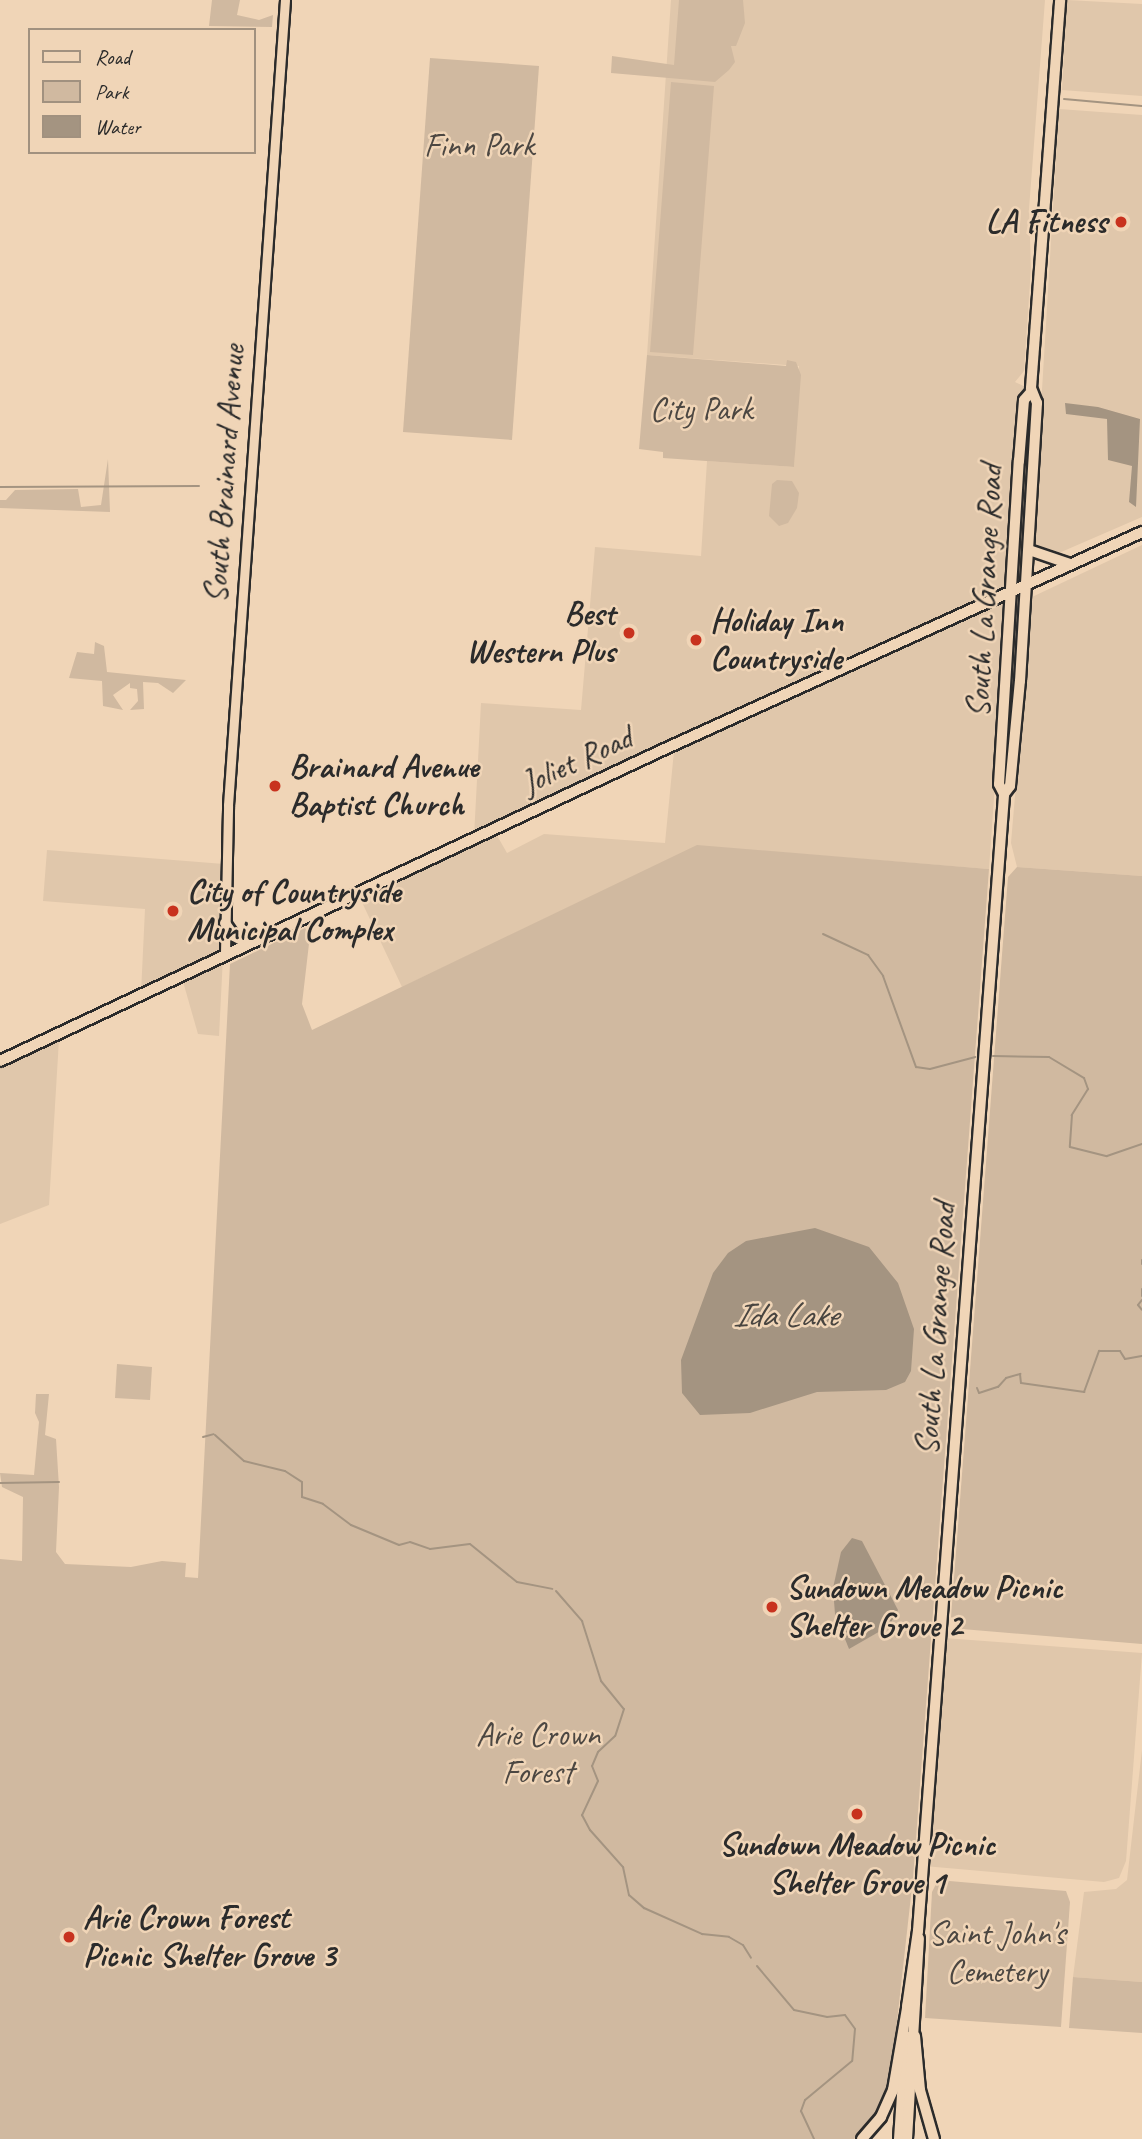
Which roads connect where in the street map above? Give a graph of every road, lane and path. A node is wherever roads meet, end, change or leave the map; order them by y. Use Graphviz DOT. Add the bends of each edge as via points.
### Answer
graph roads {
  1 [pos="285,0"];
  2 [pos="1060,0"];
  3 [pos="1031,393"];
  4 [pos="1142,532"];
  5 [pos="1028,550"];
  6 [pos="1071,564"];
  7 [pos="1025,586"];
  8 [pos="1012,593"];
  9 [pos="1004,794"];
  10 [pos="225,923"];
  11 [pos="247,943"];
  12 [pos="225,953"];
  13 [pos="0,1061"];
  14 [pos="918,1931"];
  15 [pos="908,2002"];
  16 [pos="915,2036"];
  17 [pos="862,2139"];
  18 [pos="899,2139"];
  19 [pos="907,2139"];
  20 [pos="934,2139"];
  1 -- 10 [label="street, South Brainard Avenue" via="228,806"];
  2 -- 3 [label="main road, South La Grange Road"];
  3 -- 5 [label="main road, South La Grange Road" via="1037,403"];
  3 -- 8 [label="main road, South La Grange Road" via="1024,400"];
  4 -- 6 [label="main road, Joliet Road"];
  5 -- 6 [label="main road"];
  5 -- 7 [label="main road, South La Grange Road"];
  6 -- 7 [label="main road, Joliet Road"];
  7 -- 8 [label="main road, Joliet Road"];
  7 -- 9 [label="main road, South La Grange Road" via="1011,776"];
  8 -- 9 [label="main road, South La Grange Road" via="999,784"];
  8 -- 11 [label="main road, Joliet Road"];
  9 -- 14 [label="main road, South La Grange Road"];
  10 -- 11 [label="main road" via="234,936"];
  10 -- 12 [label="street, South Brainard Avenue"];
  11 -- 12 [label="main road, Joliet Road"];
  12 -- 13 [label="main road, Joliet Road"];
  14 -- 15 [label="main road"];
  14 -- 16 [label="main road" via="921,1957"];
  15 -- 17 [label="highway" via="893,2090 881,2117"];
  15 -- 18 [label="main road"];
  16 -- 19 [label="main road"];
  16 -- 20 [label="highway" via="920,2090"];
}
